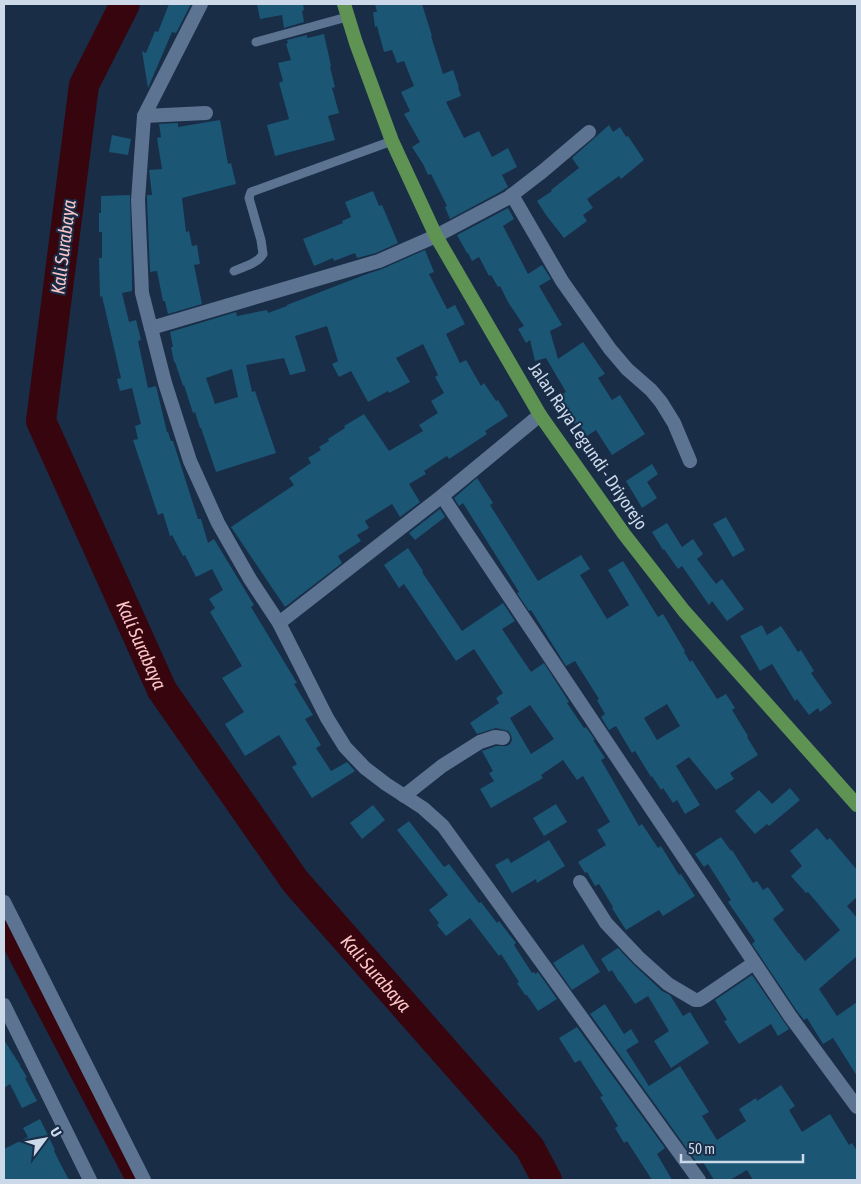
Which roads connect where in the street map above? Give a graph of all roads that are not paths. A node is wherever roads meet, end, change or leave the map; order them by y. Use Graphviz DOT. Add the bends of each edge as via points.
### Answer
graph roads {
  1 [pos="200,4"];
  2 [pos="345,10"];
  3 [pos="256,42"];
  4 [pos="206,112"];
  5 [pos="144,116"];
  6 [pos="589,132"];
  7 [pos="392,141"];
  8 [pos="512,195"];
  9 [pos="436,236"];
  10 [pos="234,271"];
  11 [pos="151,328"];
  12 [pos="540,415"];
  13 [pos="690,461"];
  14 [pos="442,496"];
  15 [pos="280,624"];
  16 [pos="504,738"];
  17 [pos="404,796"];
  18 [pos="857,805"];
  19 [pos="580,882"];
  20 [pos="4,902"];
  21 [pos="754,963"];
  22 [pos="4,1005"];
  23 [pos="857,1107"];
  24 [pos="90,1180"];
  25 [pos="144,1180"];
  26 [pos="699,1180"];
  1 -- 5 [label="street"];
  2 -- 3 [label="lane"];
  2 -- 7 [label="main road, Jalan Raya Legundi - Driyorejo"];
  4 -- 5 [label="street"];
  5 -- 11 [label="street" via="138,200 142,293"];
  6 -- 8 [label="street"];
  7 -- 9 [label="main road, Jalan Raya Legundi - Driyorejo"];
  7 -- 10 [label="lane" via="251,192 249,198 263,254 255,262"];
  8 -- 9 [label="street"];
  8 -- 13 [label="street" via="562,281 610,349 662,402"];
  9 -- 11 [label="street" via="379,261"];
  9 -- 12 [label="main road, Jalan Raya Legundi - Driyorejo"];
  11 -- 15 [label="street" via="190,462 218,523"];
  12 -- 14 [label="street"];
  12 -- 18 [label="main road, Jalan Raya Legundi - Driyorejo" via="684,612"];
  14 -- 15 [label="street"];
  14 -- 21 [label="street"];
  15 -- 17 [label="street" via="345,747 365,768"];
  16 -- 17 [label="street" via="480,742"];
  17 -- 26 [label="street" via="443,826"];
  19 -- 21 [label="street" via="606,922 639,958 668,984 695,1000"];
  20 -- 25 [label="street"];
  21 -- 23 [label="street"];
  22 -- 24 [label="street"];
}
